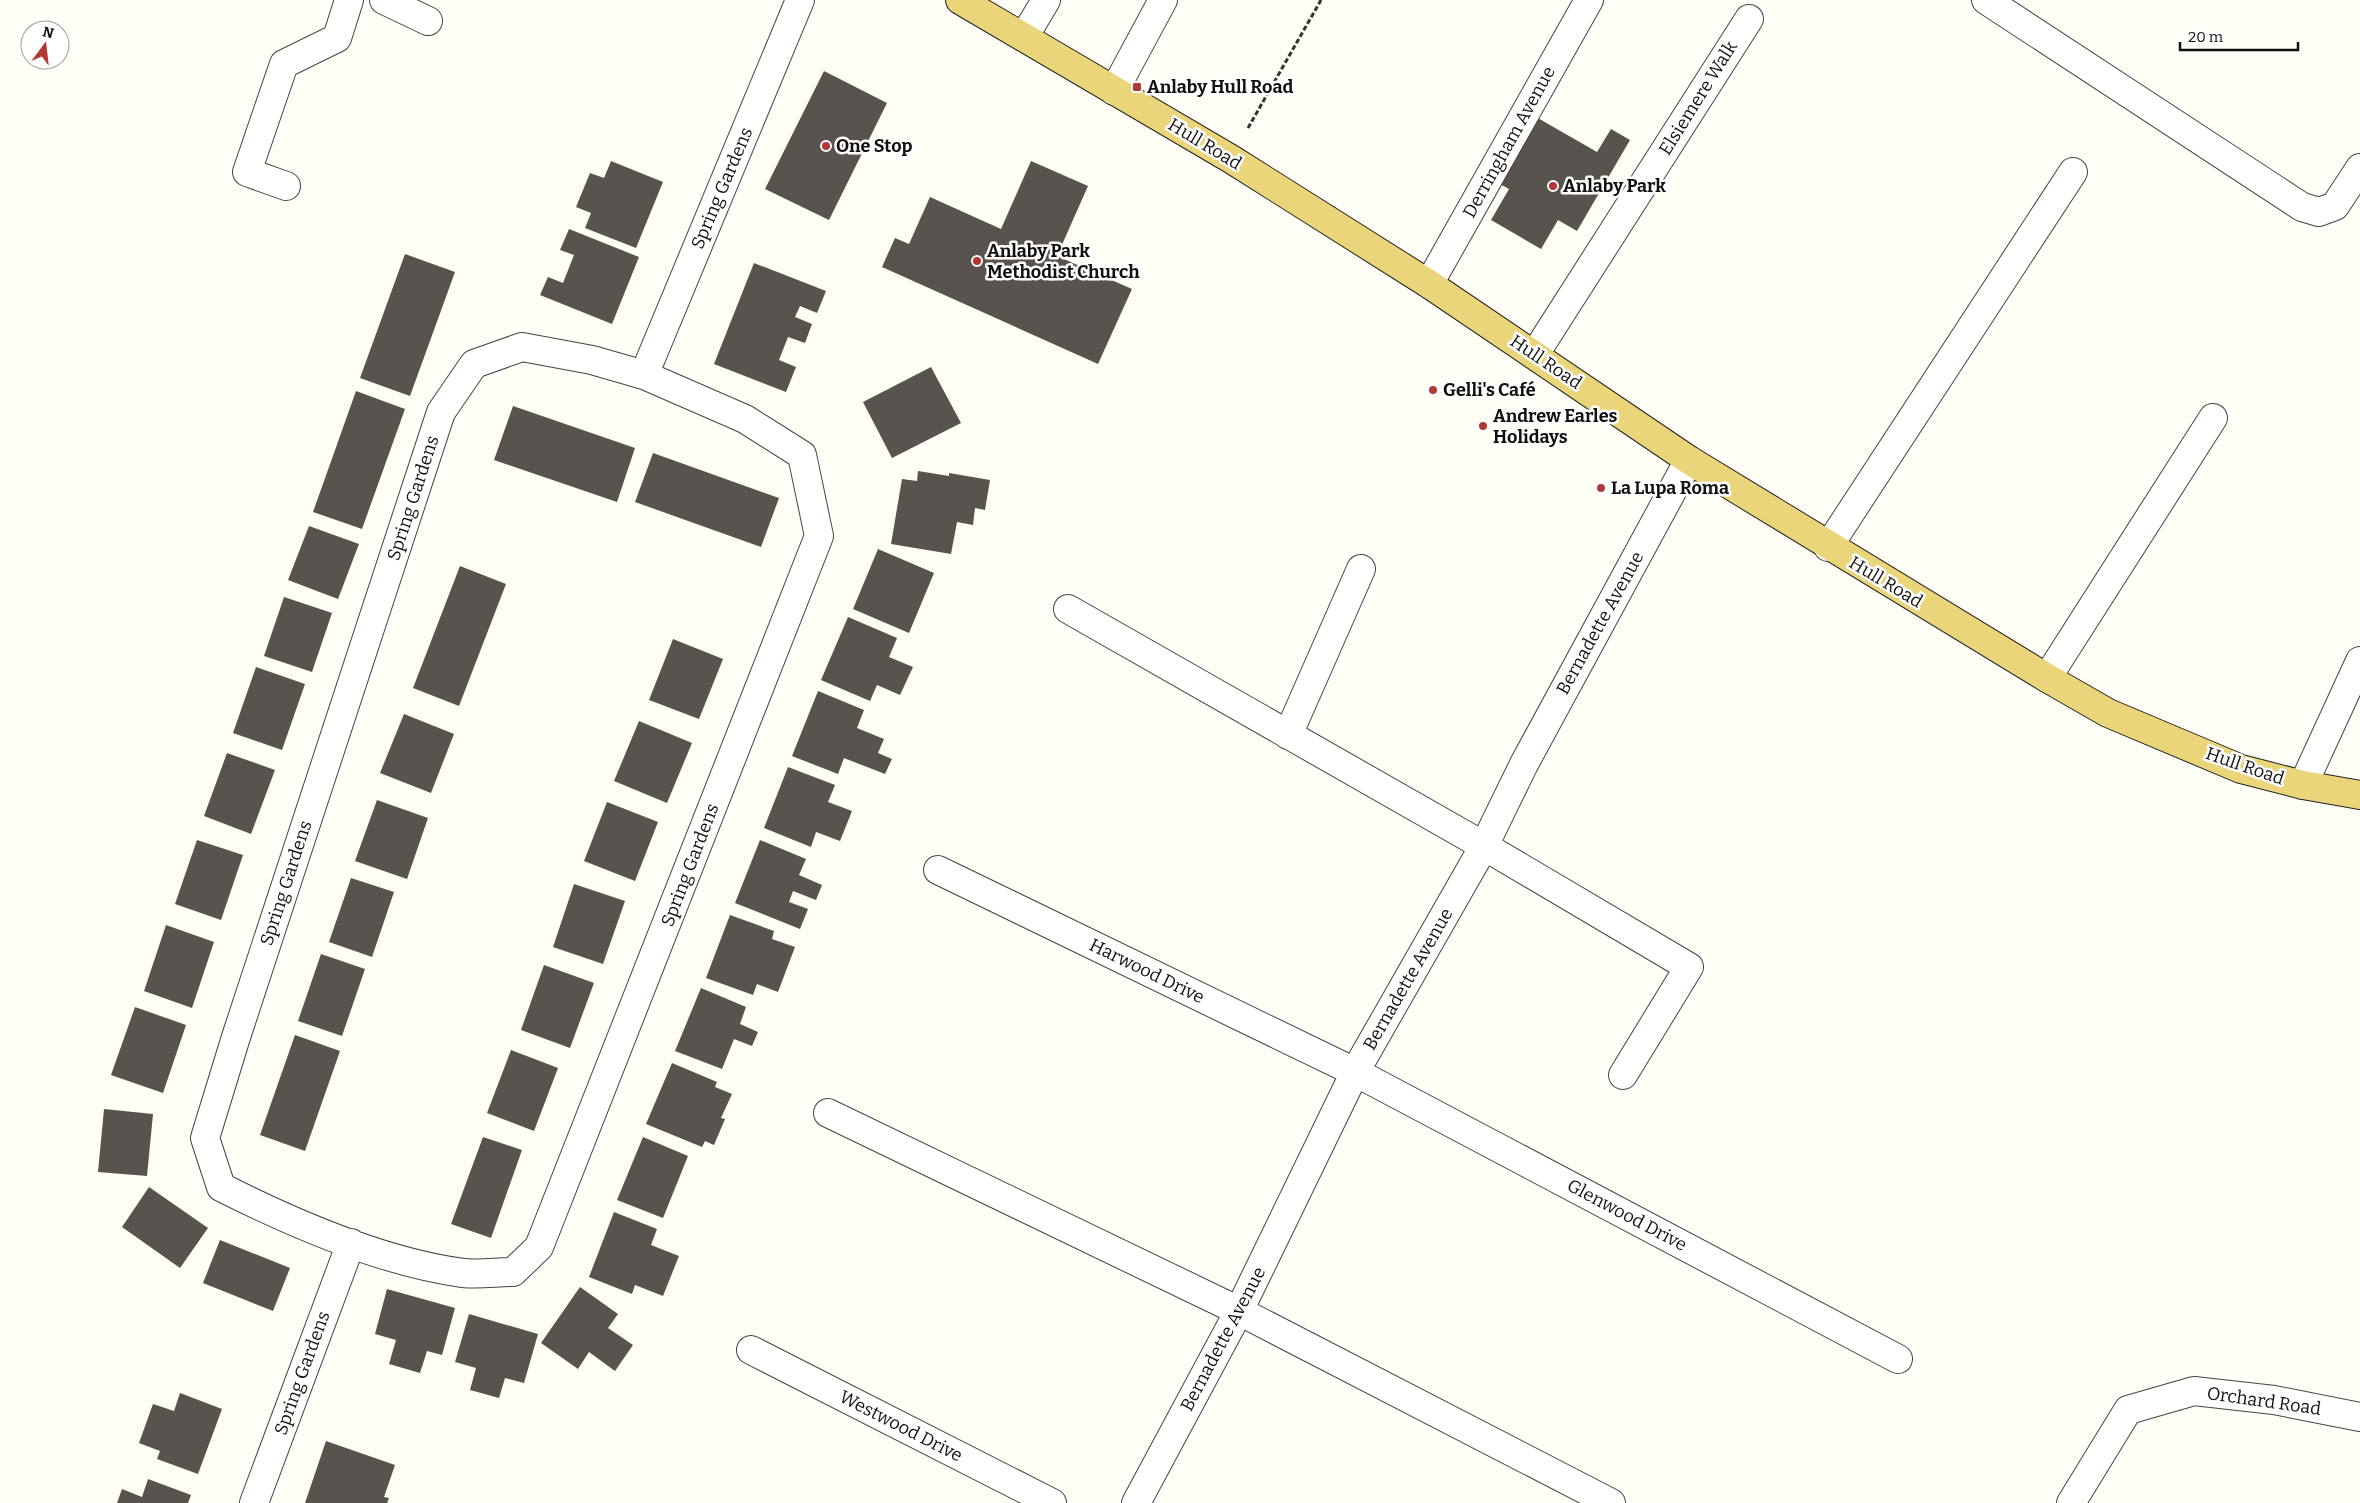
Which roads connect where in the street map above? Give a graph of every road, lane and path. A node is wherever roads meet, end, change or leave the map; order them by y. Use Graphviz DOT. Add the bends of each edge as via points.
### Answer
graph roads {
  1 [pos="349,0"];
  2 [pos="384,0"];
  3 [pos="960,0"];
  4 [pos="1046,0"];
  5 [pos="1163,0"];
  6 [pos="1321,0"];
  7 [pos="1589,0"];
  8 [pos="1986,0"];
  9 [pos="792,2"];
  10 [pos="1749,19"];
  11 [pos="428,21"];
  12 [pos="1024,37"];
  13 [pos="1114,91"];
  14 [pos="1231,159"];
  15 [pos="2360,168"];
  16 [pos="2073,172"];
  17 [pos="286,186"];
  18 [pos="1429,284"];
  19 [pos="1535,354"];
  20 [pos="644,375"];
  21 [pos="2213,418"];
  22 [pos="1689,460"];
  23 [pos="1828,546"];
  24 [pos="1362,569"];
  25 [pos="1068,608"];
  26 [pos="2360,661"];
  27 [pos="2047,678"];
  28 [pos="1288,735"];
  29 [pos="2303,785"];
  30 [pos="2360,795"];
  31 [pos="1484,846"];
  32 [pos="938,870"];
  33 [pos="1355,1072"];
  34 [pos="1623,1075"];
  35 [pos="828,1113"];
  36 [pos="350,1243"];
  37 [pos="1239,1311"];
  38 [pos="751,1350"];
  39 [pos="1898,1359"];
  40 [pos="2360,1417"];
  41 [pos="254,1503"];
  42 [pos="1052,1503"];
  43 [pos="1136,1503"];
  44 [pos="1611,1503"];
  45 [pos="2071,1503"];
  1 -- 17 [label="street" via="337,38 284,64 247,172"];
  2 -- 11 [label="street"];
  3 -- 12 [label="main road, Hull Road"];
  4 -- 12 [label="street"];
  5 -- 13 [label="street"];
  6 -- 14 [label="path"];
  7 -- 18 [label="street, Derringham Avenue"];
  8 -- 15 [label="street" via="2302,207 2319,212 2334,206"];
  9 -- 20 [label="street, Spring Gardens"];
  10 -- 19 [label="street, Elsiemere Walk"];
  12 -- 13 [label="main road, Hull Road"];
  13 -- 14 [label="main road, Hull Road"];
  14 -- 18 [label="main road, Hull Road"];
  16 -- 23 [label="street"];
  18 -- 19 [label="main road, Hull Road"];
  19 -- 22 [label="main road, Hull Road"];
  20 -- 36 [label="street, Spring Gardens" via="592,360 522,347 474,364 441,412 205,1138 221,1187 267,1210"];
  20 -- 36 [label="street, Spring Gardens" via="745,419 802,455 819,536 539,1248 513,1272 464,1273"];
  21 -- 27 [label="street"];
  22 -- 23 [label="main road, Hull Road"];
  22 -- 31 [label="street, Bernadette Avenue" via="1524,764"];
  23 -- 27 [label="main road, Hull Road"];
  24 -- 28 [label="street"];
  25 -- 28 [label="street"];
  26 -- 29 [label="street"];
  27 -- 29 [label="main road, Hull Road" via="2108,713 2241,769"];
  28 -- 31 [label="street"];
  29 -- 30 [label="main road, Hull Road"];
  31 -- 33 [label="street, Bernadette Avenue"];
  31 -- 34 [label="street" via="1689,967"];
  32 -- 33 [label="street, Harwood Drive"];
  33 -- 37 [label="street, Bernadette Avenue"];
  33 -- 39 [label="street, Glenwood Drive"];
  35 -- 37 [label="street"];
  36 -- 41 [label="street, Spring Gardens"];
  37 -- 43 [label="street, Bernadette Avenue"];
  37 -- 44 [label="street"];
  38 -- 42 [label="street, Westwood Drive"];
  40 -- 45 [label="street, Orchard Road" via="2274,1400 2194,1391 2128,1410"];
}
